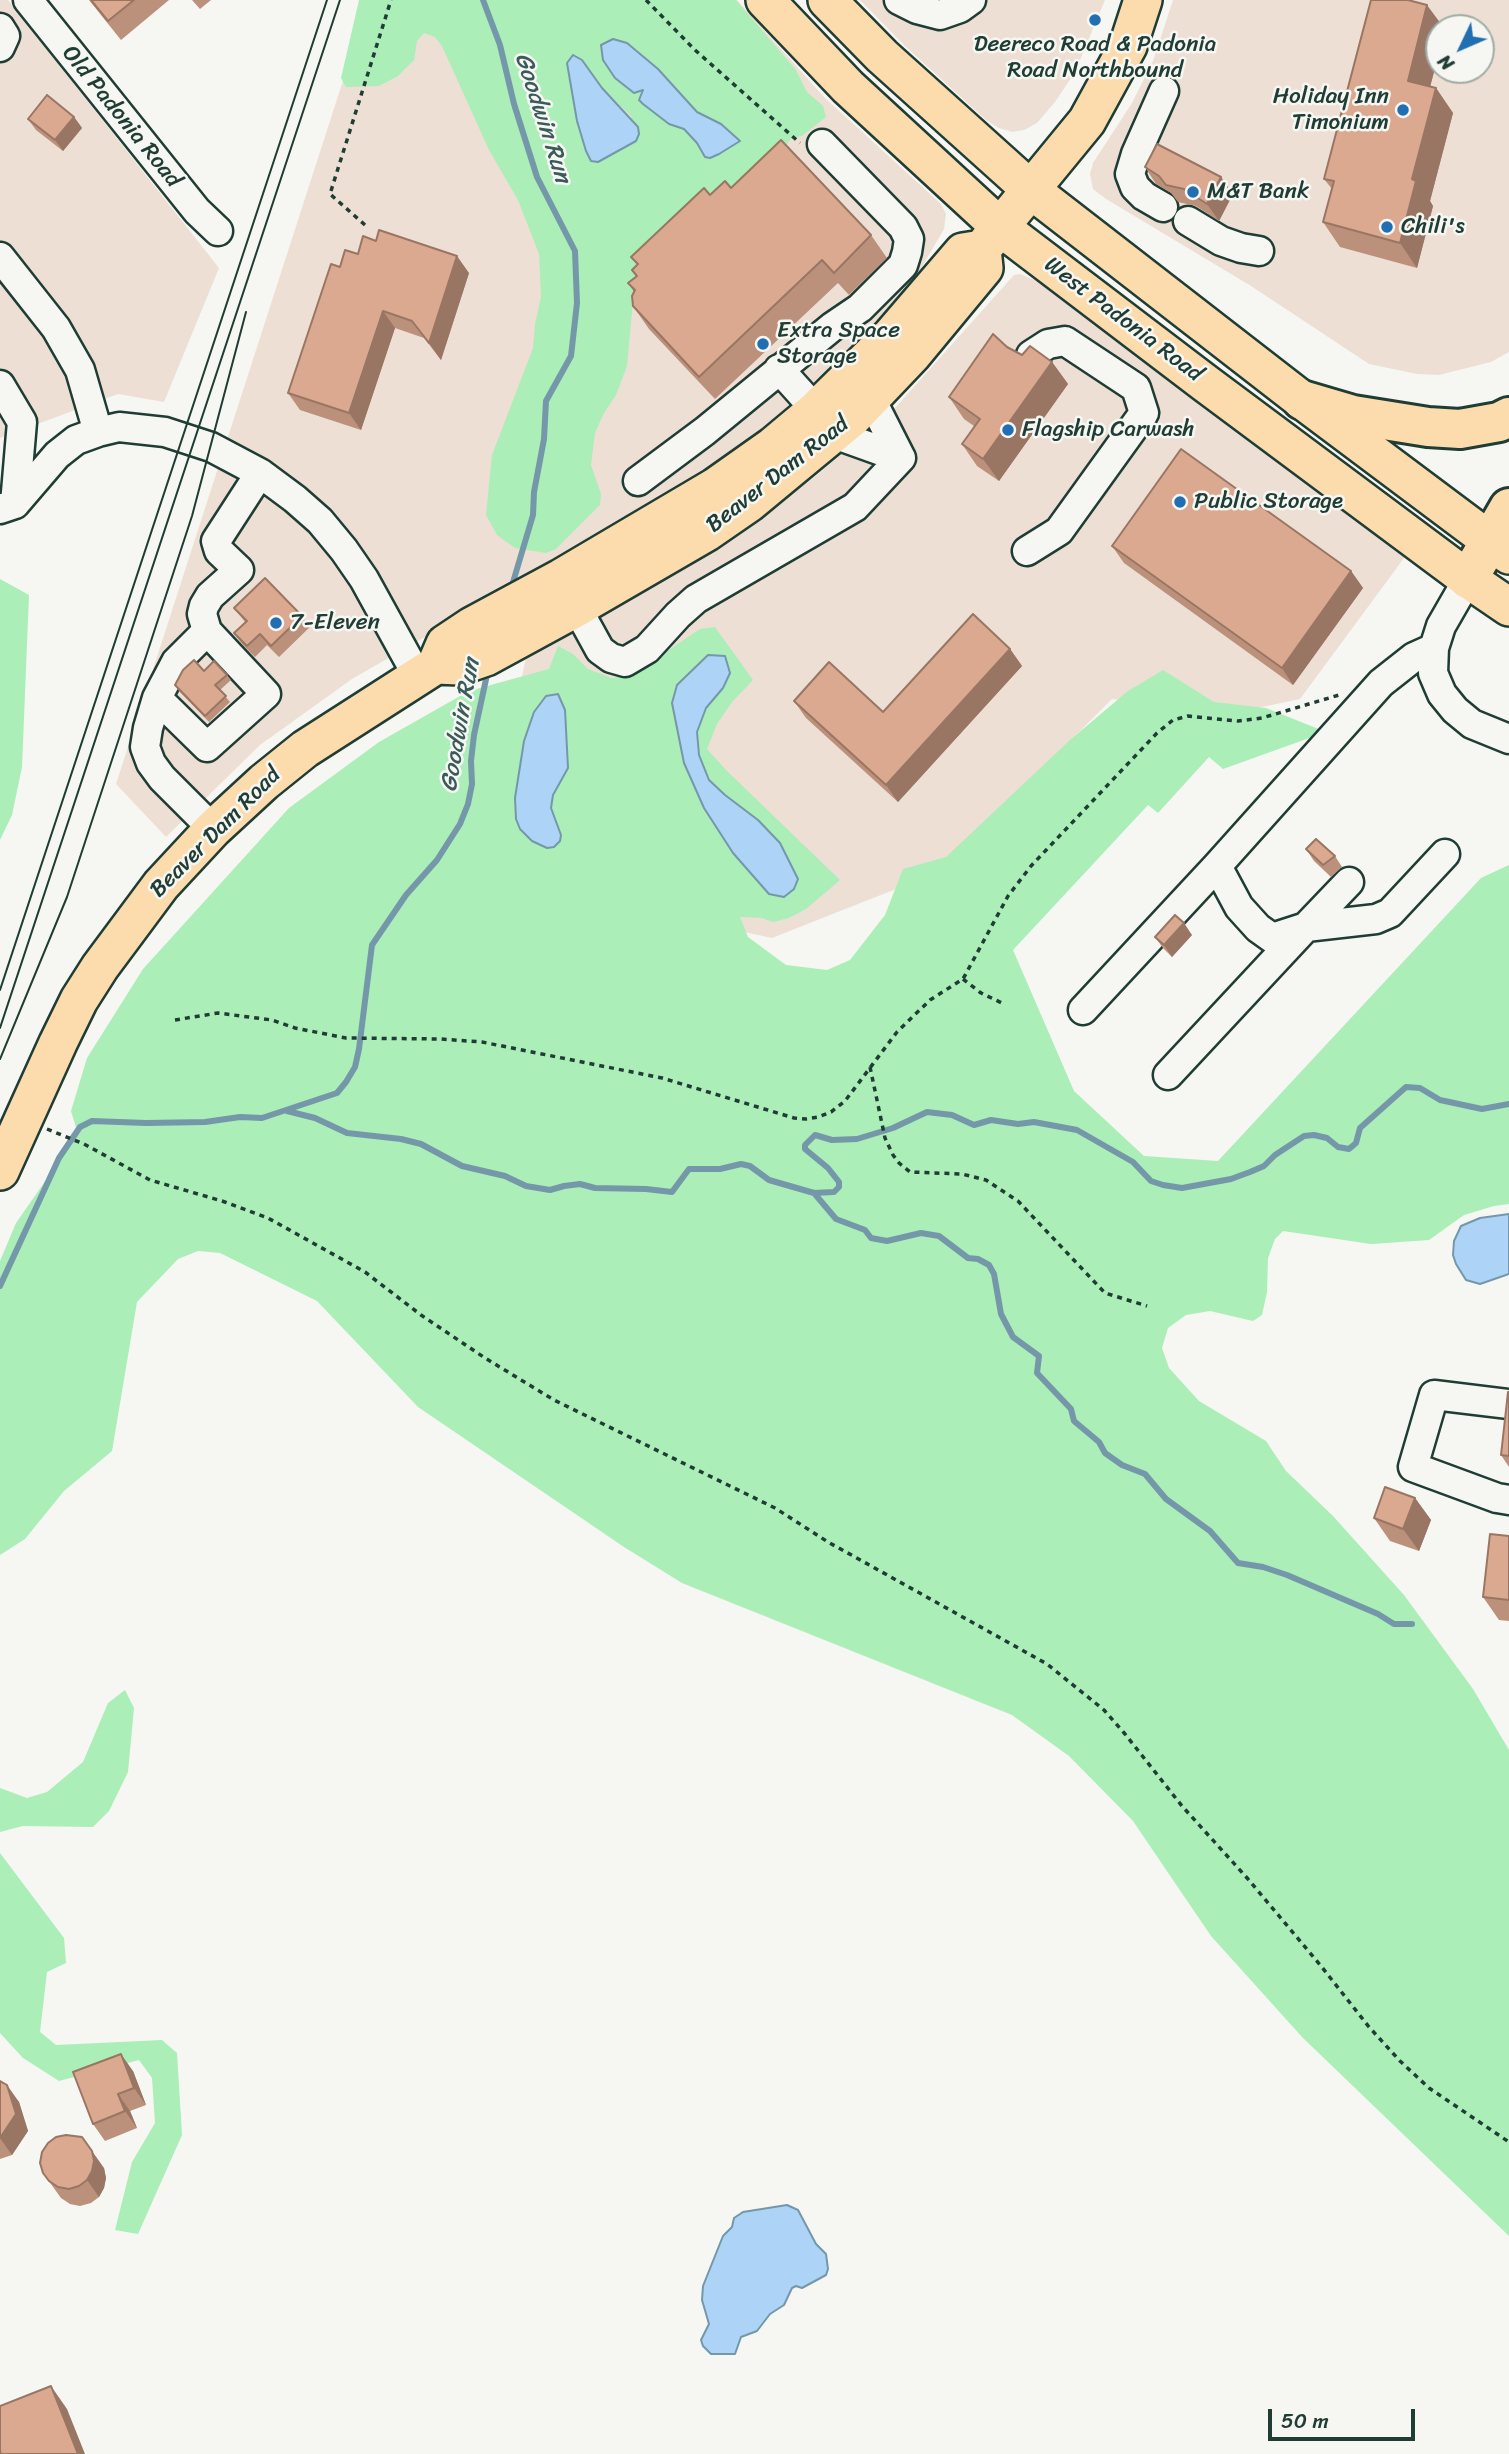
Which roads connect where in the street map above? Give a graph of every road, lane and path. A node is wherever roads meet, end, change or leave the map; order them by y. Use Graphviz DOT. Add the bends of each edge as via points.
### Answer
graph roads {
  1 [pos="28,0"];
  2 [pos="391,0"];
  3 [pos="646,0"];
  4 [pos="765,0"];
  5 [pos="827,0"];
  6 [pos="899,0"];
  7 [pos="971,0"];
  8 [pos="1143,0"];
  9 [pos="0,28"];
  10 [pos="0,47"];
  11 [pos="1164,91"];
  12 [pos="822,144"];
  13 [pos="1031,190"];
  14 [pos="1163,207"];
  15 [pos="1188,221"];
  16 [pos="365,225"];
  17 [pos="218,231"];
  18 [pos="991,238"];
  19 [pos="1259,251"];
  20 [pos="0,257"];
  21 [pos="1031,355"];
  22 [pos="779,369"];
  23 [pos="0,386"];
  24 [pos="871,399"];
  25 [pos="1302,400"];
  26 [pos="1509,417"];
  27 [pos="825,422"];
  28 [pos="98,432"];
  29 [pos="901,458"];
  30 [pos="260,473"];
  31 [pos="638,481"];
  32 [pos="7,507"];
  33 [pos="1509,508"];
  34 [pos="1499,548"];
  35 [pos="1027,551"];
  36 [pos="1468,579"];
  37 [pos="559,591"];
  38 [pos="1509,607"];
  39 [pos="206,631"];
  40 [pos="1434,648"];
  41 [pos="438,669"];
  42 [pos="1381,683"];
  43 [pos="157,698"];
  44 [pos="1509,739"];
  45 [pos="214,829"];
  46 [pos="1445,854"];
  47 [pos="1217,866"];
  48 [pos="1349,882"];
  49 [pos="1306,927"];
  50 [pos="963,979"];
  51 [pos="1004,1004"];
  52 [pos="1083,1010"];
  53 [pos="175,1020"];
  54 [pos="870,1067"];
  55 [pos="1168,1075"];
  56 [pos="51,1131"];
  57 [pos="0,1171"];
  58 [pos="1147,1306"];
  59 [pos="1509,1404"];
  60 [pos="1509,1500"];
  61 [pos="1509,2142"];
  1 -- 17 [label="street, Old Padonia Road" via="197,211"];
  2 -- 16 [label="path" via="330,194"];
  3 -- 12 [label="path" via="803,145"];
  4 -- 18 [label="main road, West Padonia Road"];
  5 -- 13 [label="main road, West Padonia Road"];
  6 -- 7 [label="street" via="940,15"];
  8 -- 13 [label="main road, Beaver Dam Road" via="1128,46 1107,88 1087,121"];
  9 -- 10 [label="street" via="5,36"];
  11 -- 14 [label="street" via="1130,174 1135,187"];
  12 -- 22 [label="street" via="903,227 909,239 907,253 903,265 860,308"];
  13 -- 18 [label="main road, Beaver Dam Road"];
  13 -- 25 [label="main road, West Padonia Road"];
  15 -- 19 [label="street" via="1221,241"];
  18 -- 24 [label="main road, Beaver Dam Road" via="984,268"];
  18 -- 27 [label="main road, Beaver Dam Road" via="963,252"];
  18 -- 34 [label="main road" via="1054,235 1340,453 1446,522"];
  18 -- 36 [label="main road, West Padonia Road"];
  20 -- 28 [label="street" via="56,328 80,370"];
  21 -- 35 [label="street" via="1048,344 1065,341 1136,388 1144,412 1059,531"];
  22 -- 27 [label="street"];
  22 -- 31 [label="street"];
  23 -- 32 [label="street" via="22,422"];
  24 -- 27 [label="main road, Beaver Dam Road"];
  24 -- 29 [label="street"];
  25 -- 26 [label="highway" via="1353,415 1428,427 1460,429"];
  25 -- 34 [label="main road, West Padonia Road"];
  27 -- 29 [label="street"];
  27 -- 37 [label="main road, Beaver Dam Road" via="773,446"];
  28 -- 30 [label="street" via="119,427 165,432 211,447"];
  28 -- 32 [label="street" via="57,454"];
  29 -- 37 [label="street" via="855,507 696,599 647,649 625,662 600,650"];
  30 -- 39 [label="street" via="216,541 219,551 239,570 209,596 202,614"];
  30 -- 41 [label="street" via="320,521 371,591"];
  33 -- 34 [label="highway"];
  34 -- 36 [label="highway"];
  36 -- 38 [label="main road, West Padonia Road"];
  36 -- 40 [label="street"];
  37 -- 41 [label="main road, Beaver Dam Road" via="529,634 486,657"];
  37 -- 41 [label="main road, Beaver Dam Road" via="472,626 445,644"];
  39 -- 43 [label="street" via="176,662"];
  39 -- 43 [label="street" via="266,694 207,747"];
  40 -- 42 [label="street" via="1414,657"];
  40 -- 44 [label="street" via="1433,673 1441,694 1472,724"];
  41 -- 45 [label="main road, Beaver Dam Road" via="327,732"];
  42 -- 47 [label="street"];
  42 -- 50 [label="path" via="1262,719 1188,716 1173,720 1031,866 1008,896"];
  43 -- 45 [label="street" via="145,747 151,762"];
  45 -- 57 [label="main road, Beaver Dam Road" via="161,885 79,1000"];
  46 -- 49 [label="street" via="1390,913 1377,919"];
  47 -- 49 [label="street" via="1239,907 1272,938"];
  47 -- 52 [label="street"];
  48 -- 49 [label="street"];
  49 -- 55 [label="street"];
  50 -- 51 [label="path"];
  50 -- 54 [label="path" via="930,1000"];
  53 -- 54 [label="path" via="218,1013 346,1038 461,1040 510,1047 662,1078 806,1119 831,1112 845,1101"];
  54 -- 58 [label="path" via="885,1138 893,1155 911,1172 975,1176 1000,1188 1018,1201 1105,1293"];
  56 -- 61 [label="path" via="150,1180 268,1218 365,1272 421,1315 554,1400 775,1508 1047,1664 1111,1718 1400,2061 1429,2088"];
  59 -- 60 [label="street" via="1434,1395 1413,1467"];
}
